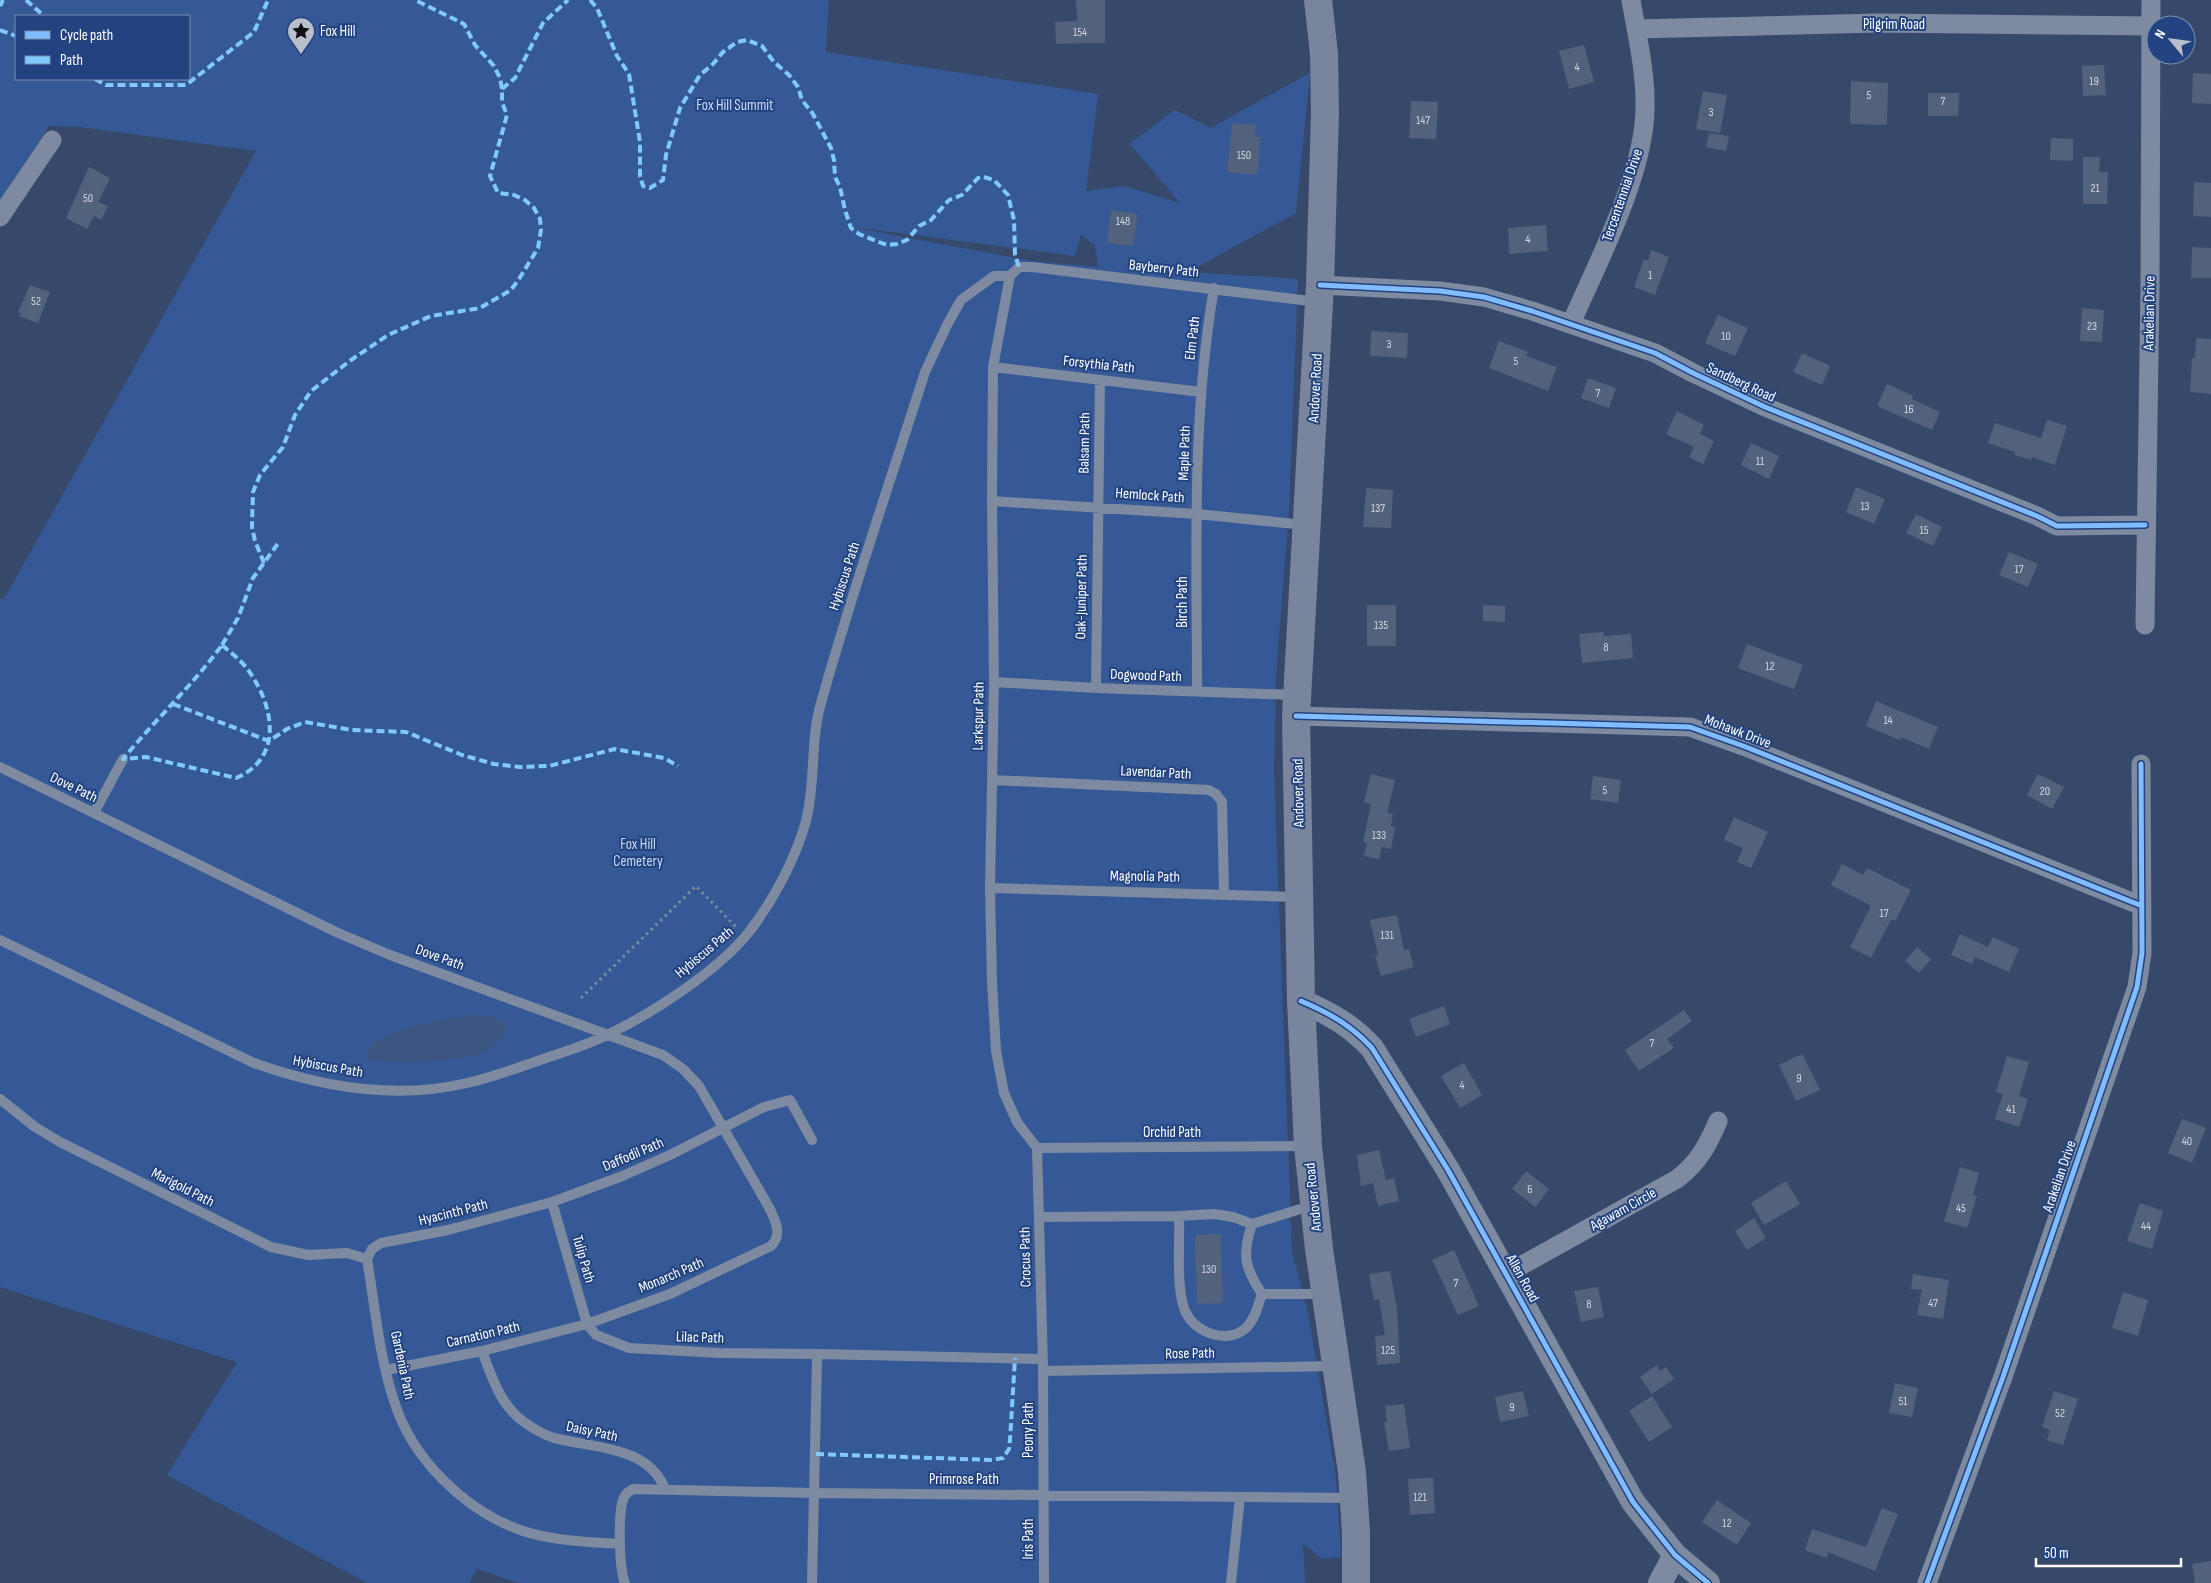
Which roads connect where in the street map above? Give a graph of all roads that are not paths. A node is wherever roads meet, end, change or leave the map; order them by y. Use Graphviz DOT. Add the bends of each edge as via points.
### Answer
graph roads {
  1 [pos="1318,0"];
  2 [pos="1630,0"];
  3 [pos="2152,0"];
  4 [pos="2151,15"];
  5 [pos="2146,26"];
  6 [pos="1636,29"];
  7 [pos="2151,65"];
  8 [pos="52,140"];
  9 [pos="0,217"];
  10 [pos="1010,276"];
  11 [pos="1214,288"];
  12 [pos="1319,293"];
  13 [pos="1571,324"];
  14 [pos="994,367"];
  15 [pos="1100,380"];
  16 [pos="1200,392"];
  17 [pos="992,500"];
  18 [pos="1097,506"];
  19 [pos="1197,514"];
  20 [pos="1307,525"];
  21 [pos="2145,526"];
  22 [pos="2145,625"];
  23 [pos="994,682"];
  24 [pos="1096,688"];
  25 [pos="1197,691"];
  26 [pos="1297,706"];
  27 [pos="124,759"];
  28 [pos="2141,764"];
  29 [pos="0,767"];
  30 [pos="992,780"];
  31 [pos="94,813"];
  32 [pos="990,888"];
  33 [pos="1224,893"];
  34 [pos="1299,897"];
  35 [pos="2142,906"];
  36 [pos="0,940"];
  37 [pos="1302,1001"];
  38 [pos="606,1036"];
  39 [pos="0,1099"];
  40 [pos="1718,1121"];
  41 [pos="724,1129"];
  42 [pos="812,1140"];
  43 [pos="1308,1146"];
  44 [pos="1037,1148"];
  45 [pos="552,1202"];
  46 [pos="1314,1205"];
  47 [pos="1179,1216"];
  48 [pos="1039,1217"];
  49 [pos="1252,1224"];
  50 [pos="766,1249"];
  51 [pos="368,1259"];
  52 [pos="1506,1274"];
  53 [pos="1262,1294"];
  54 [pos="1326,1294"];
  55 [pos="587,1324"];
  56 [pos="482,1351"];
  57 [pos="819,1354"];
  58 [pos="1043,1365"];
  59 [pos="1337,1366"];
  60 [pos="386,1370"];
  61 [pos="665,1489"];
  62 [pos="814,1493"];
  63 [pos="1043,1495"];
  64 [pos="1240,1497"];
  65 [pos="1355,1498"];
  66 [pos="620,1544"];
  67 [pos="1675,1555"];
  68 [pos="625,1583"];
  69 [pos="812,1583"];
  70 [pos="1044,1583"];
  71 [pos="1231,1583"];
  72 [pos="1356,1583"];
  73 [pos="1660,1583"];
  74 [pos="1708,1583"];
  75 [pos="1927,1583"];
  1 -- 12 [label="main road, Andover Road" via="1324,54 1325,113"];
  2 -- 6 [label="street, Tercentennial Drive"];
  3 -- 4 [label="street, Arakelian Drive"];
  5 -- 6 [label="street, Pilgrim Road" via="1878,23"];
  6 -- 13 [label="street, Tercentennial Drive" via="1645,76 1645,111 1637,160 1617,218"];
  7 -- 21 [label="street, Arakelian Drive"];
  8 -- 9 [label="street"];
  10 -- 11 [label="lane, Bayberry Path" via="1019,267 1032,267"];
  10 -- 14 [label="lane, Larkspur Path"];
  10 -- 38 [label="lane, Hybiscus Path" via="994,276 961,300 925,372 819,708 812,795 805,824 769,902 745,936 707,972 652,1010"];
  11 -- 12 [label="lane, Bayberry Path"];
  11 -- 16 [label="lane, Elm Path"];
  12 -- 13 [label="street, Sandberg Road" via="1440,292 1484,297"];
  12 -- 20 [label="main road, Andover Road"];
  13 -- 21 [label="street, Sandberg Road" via="1655,352 1765,407 2057,526"];
  14 -- 15 [label="lane, Forsythia Path"];
  14 -- 17 [label="lane, Larkspur Path"];
  15 -- 16 [label="lane, Forsythia Path"];
  15 -- 18 [label="lane, Balsam Path"];
  16 -- 19 [label="lane, Maple Path"];
  17 -- 18 [label="lane, Hemlock Path"];
  17 -- 23 [label="lane, Larkspur Path"];
  18 -- 19 [label="lane, Hemlock Path"];
  18 -- 24 [label="lane, Oak-Juniper Path"];
  19 -- 20 [label="lane, Hemlock Path"];
  19 -- 25 [label="lane, Birch Path"];
  20 -- 26 [label="main road, Andover Road"];
  21 -- 22 [label="street, Arakelian Drive"];
  23 -- 24 [label="lane, Dogwood Path"];
  23 -- 30 [label="lane, Larkspur Path"];
  24 -- 25 [label="lane, Dogwood Path"];
  25 -- 26 [label="lane, Dogwood Path"];
  26 -- 34 [label="main road, Andover Road"];
  26 -- 35 [label="street, Mohawk Drive" via="1690,726"];
  27 -- 31 [label="lane"];
  28 -- 35 [label="street, Arakelian Drive"];
  29 -- 31 [label="lane, Dove Path"];
  30 -- 32 [label="lane, Larkspur Path"];
  30 -- 33 [label="lane, Lavendar Path" via="1208,790 1222,802"];
  31 -- 38 [label="lane, Dove Path" via="336,932"];
  32 -- 33 [label="lane, Magnolia Path"];
  32 -- 44 [label="lane, Larkspur Path" via="996,1050 1004,1093 1017,1122"];
  33 -- 34 [label="lane, Magnolia Path"];
  34 -- 37 [label="main road, Andover Road"];
  35 -- 75 [label="street, Arakelian Drive" via="2142,953 2137,987 2003,1377"];
  36 -- 38 [label="lane, Hybiscus Path" via="238,1056 288,1075 323,1083 394,1090 465,1084"];
  37 -- 43 [label="main road, Andover Road"];
  37 -- 52 [label="street, Allen Road" via="1349,1026 1372,1048 1448,1170"];
  38 -- 41 [label="lane, Dove Path" via="652,1050 683,1069 700,1086"];
  39 -- 51 [label="lane, Marigold Path" via="60,1142 258,1242 297,1254 347,1253"];
  40 -- 52 [label="street, Agawam Circle" via="1700,1158 1683,1174"];
  41 -- 42 [label="lane, Daffodil Path" via="764,1107 790,1100"];
  41 -- 45 [label="lane, Daffodil Path" via="620,1177"];
  41 -- 50 [label="lane, Dove Path" via="778,1226 774,1243"];
  43 -- 44 [label="lane, Orchid Path"];
  43 -- 46 [label="main road, Andover Road"];
  44 -- 48 [label="lane, Crocus Path"];
  45 -- 51 [label="lane, Hyacinth Path" via="448,1230 381,1243 372,1249"];
  45 -- 55 [label="lane, Tulip Path"];
  46 -- 49 [label="lane"];
  46 -- 54 [label="main road, Andover Road"];
  47 -- 48 [label="lane"];
  47 -- 49 [label="lane" via="1214,1214"];
  47 -- 53 [label="lane" via="1181,1289 1190,1322 1223,1337 1234,1335 1246,1329"];
  48 -- 58 [label="lane, Crocus Path"];
  49 -- 53 [label="lane" via="1245,1257 1252,1280"];
  50 -- 55 [label="lane, Monarch Path" via="670,1294"];
  51 -- 60 [label="lane, Gardenia Path"];
  52 -- 67 [label="street, Allen Road" via="1633,1502"];
  53 -- 54 [label="lane"];
  54 -- 59 [label="main road, Andover Road"];
  55 -- 56 [label="lane, Carnation Path"];
  55 -- 57 [label="lane, Lilac Path" via="596,1335 629,1348"];
  56 -- 60 [label="lane, Carnation Path"];
  56 -- 61 [label="lane, Daisy Path" via="498,1392 525,1422 561,1440 610,1448 633,1457 650,1467"];
  57 -- 58 [label="lane, Lilac Path"];
  57 -- 62 [label="lane"];
  58 -- 59 [label="lane, Rose Path"];
  58 -- 63 [label="lane, Peony Path"];
  59 -- 65 [label="main road, Andover Road"];
  60 -- 66 [label="lane, Gardenia Path" via="408,1435 455,1492 490,1515 523,1530 566,1540"];
  61 -- 62 [label="lane, Primrose Path"];
  61 -- 66 [label="lane, Primrose Path" via="642,1488 627,1493 622,1501"];
  62 -- 63 [label="lane, Primrose Path"];
  62 -- 69 [label="lane"];
  63 -- 64 [label="lane, Primrose Path"];
  63 -- 70 [label="lane, Iris Path"];
  64 -- 65 [label="lane, Primrose Path"];
  64 -- 71 [label="lane"];
  65 -- 72 [label="main road, Andover Road"];
  66 -- 68 [label="lane"];
  67 -- 73 [label="street"];
  67 -- 74 [label="street, Allen Road"];
}
